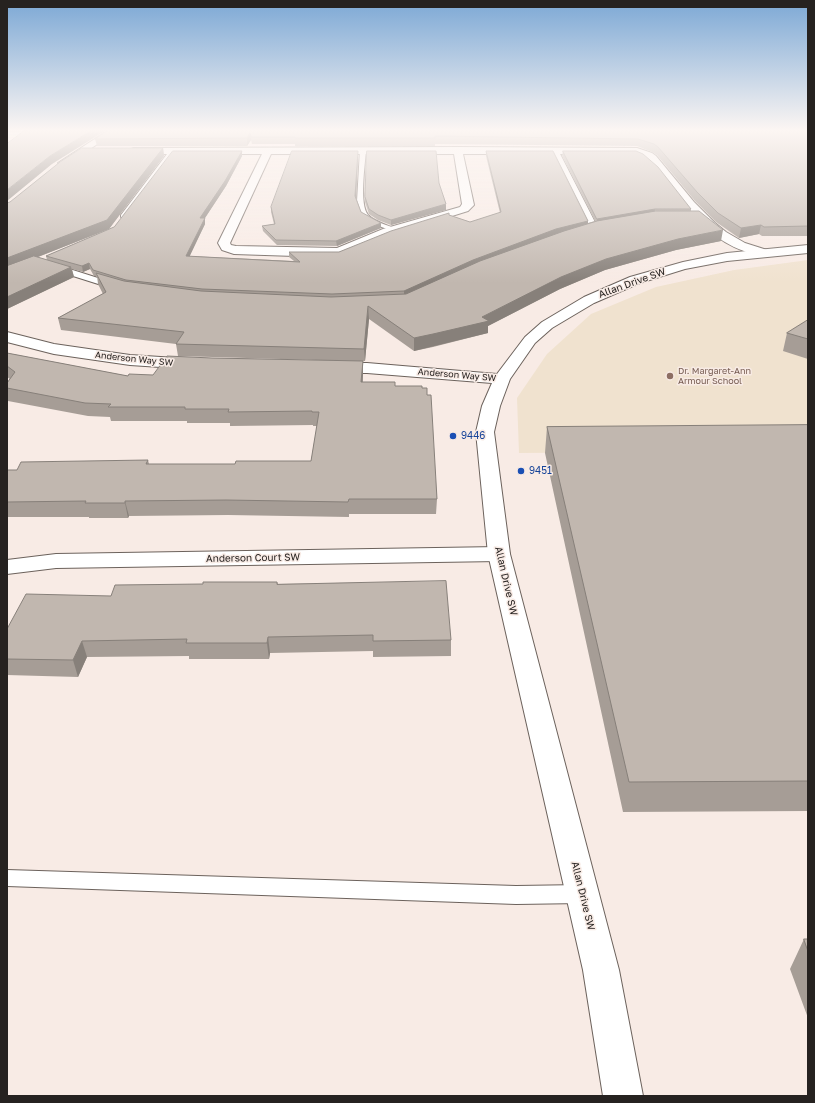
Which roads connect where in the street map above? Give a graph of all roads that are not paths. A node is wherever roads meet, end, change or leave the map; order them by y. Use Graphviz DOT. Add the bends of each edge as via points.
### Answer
graph roads {
  1 [pos="150,180"];
  2 [pos="254,180"];
  3 [pos="361,180"];
  4 [pos="464,180"];
  5 [pos="570,180"];
  6 [pos="672,180"];
  7 [pos="689,218"];
  8 [pos="703,218"];
  9 [pos="117,225"];
  10 [pos="594,229"];
  11 [pos="394,230"];
  12 [pos="808,250"];
  13 [pos="763,253"];
  14 [pos="51,266"];
  15 [pos="126,289"];
  16 [pos="7,337"];
  17 [pos="206,365"];
  18 [pos="321,367"];
  19 [pos="502,379"];
  20 [pos="499,554"];
  21 [pos="7,567"];
  22 [pos="7,878"];
  23 [pos="583,894"];
  24 [pos="623,1096"];
  1 -- 9 [label="lane"];
  2 -- 11 [label="street" via="224,243 226,247 234,250 339,252"];
  3 -- 11 [label="lane" via="360,201 365,216"];
  4 -- 11 [label="street" via="468,205 464,209"];
  5 -- 10 [label="lane"];
  6 -- 8 [label="street"];
  7 -- 8 [label="lane"];
  8 -- 13 [label="street" via="734,242"];
  12 -- 13 [label="street, Allan Drive SW"];
  13 -- 19 [label="street, Allan Drive SW" via="706,261 658,272 589,300 547,325 530,340"];
  14 -- 15 [label="lane"];
  16 -- 17 [label="street, Anderson Way SW" via="54,349 130,360"];
  18 -- 19 [label="street, Anderson Way SW" via="367,368"];
  19 -- 20 [label="street, Allan Drive SW" via="490,406 485,432"];
  20 -- 21 [label="street, Anderson Court SW" via="56,561"];
  20 -- 23 [label="street, Allan Drive SW"];
  22 -- 23 [label="lane" via="516,895"];
  23 -- 24 [label="street, Allan Drive SW" via="601,970"];
}
